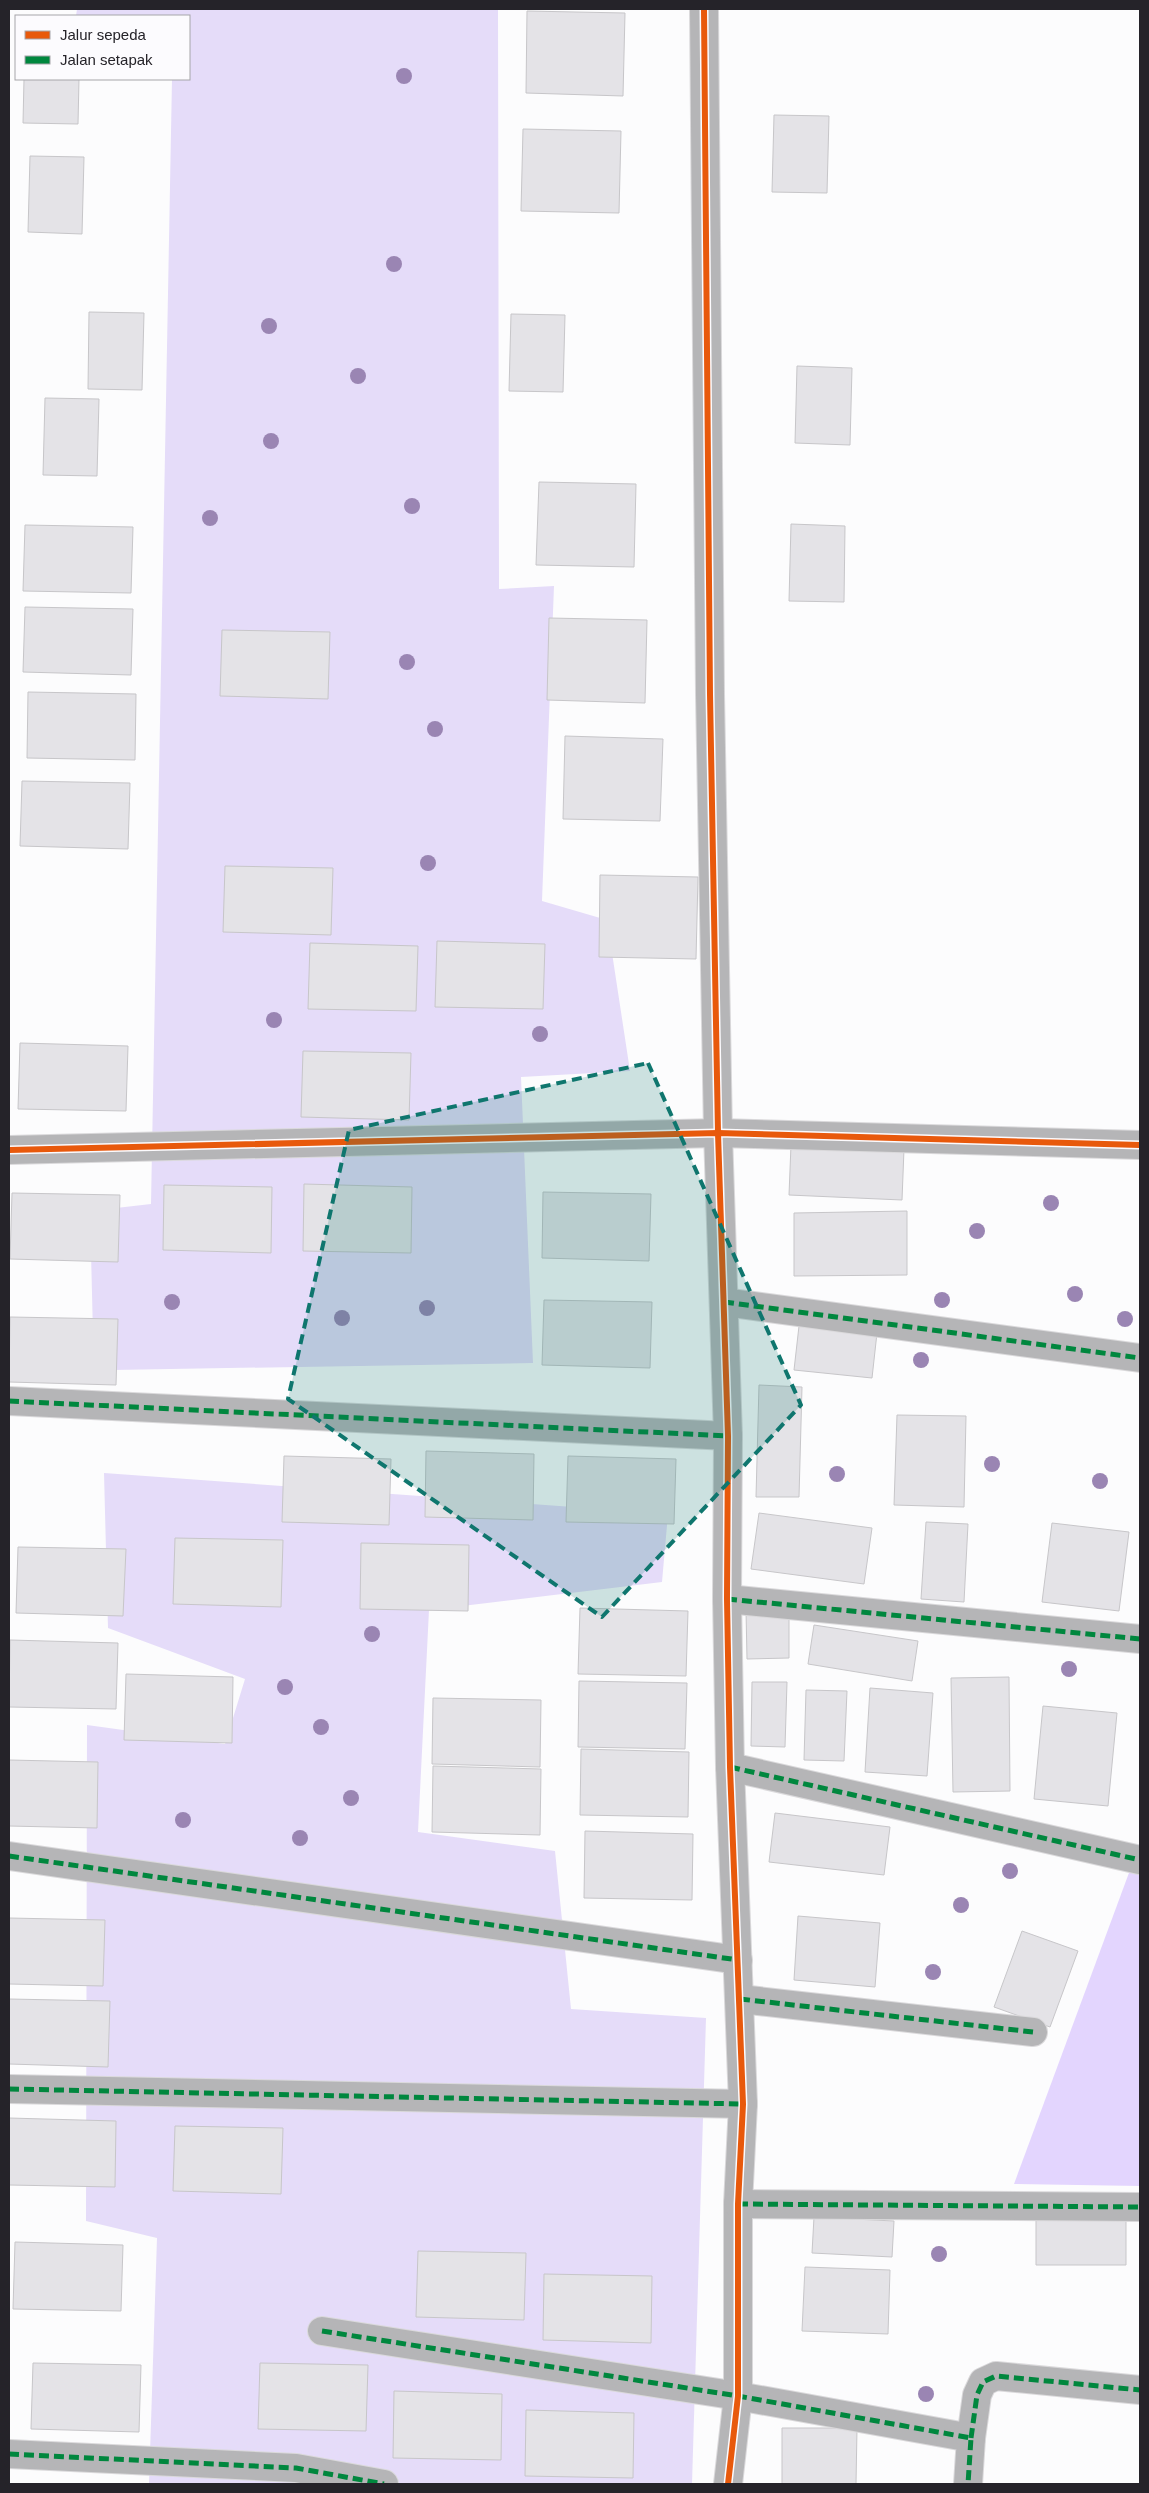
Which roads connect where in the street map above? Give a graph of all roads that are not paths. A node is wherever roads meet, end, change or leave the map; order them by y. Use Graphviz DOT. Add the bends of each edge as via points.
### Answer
graph roads {
  1 [pos="704,9"];
  2 [pos="718,1133"];
  3 [pos="1140,1145"];
  4 [pos="9,1150"];
  5 [pos="724,1302"];
  6 [pos="1140,1358"];
  7 [pos="9,1401"];
  8 [pos="728,1436"];
  9 [pos="727,1599"];
  10 [pos="1140,1639"];
  11 [pos="730,1767"];
  12 [pos="9,1856"];
  13 [pos="1140,1860"];
  14 [pos="738,1960"];
  15 [pos="740,1999"];
  16 [pos="1033,2032"];
  17 [pos="9,2089"];
  18 [pos="743,2104"];
  19 [pos="738,2204"];
  20 [pos="1140,2206"];
  21 [pos="322,2331"];
  22 [pos="1140,2390"];
  23 [pos="738,2396"];
  24 [pos="971,2438"];
  25 [pos="9,2454"];
  26 [pos="384,2484"];
  27 [pos="728,2484"];
  28 [pos="968,2484"];
  1 -- 2 [label="street"];
  2 -- 3 [label="street"];
  2 -- 4 [label="street"];
  2 -- 5 [label="street"];
  5 -- 6 [label="street"];
  5 -- 8 [label="street"];
  7 -- 8 [label="street"];
  8 -- 9 [label="street"];
  9 -- 10 [label="street"];
  9 -- 11 [label="street"];
  11 -- 13 [label="street"];
  11 -- 14 [label="street"];
  12 -- 14 [label="street"];
  14 -- 15 [label="street"];
  15 -- 16 [label="street"];
  15 -- 18 [label="street"];
  17 -- 18 [label="street"];
  18 -- 19 [label="street"];
  19 -- 20 [label="street"];
  19 -- 23 [label="street"];
  21 -- 23 [label="street"];
  22 -- 24 [label="street" via="996,2376 983,2382 976,2396"];
  23 -- 24 [label="street"];
  23 -- 27 [label="street"];
  24 -- 28 [label="street"];
  25 -- 26 [label="street" via="296,2468"];
}
